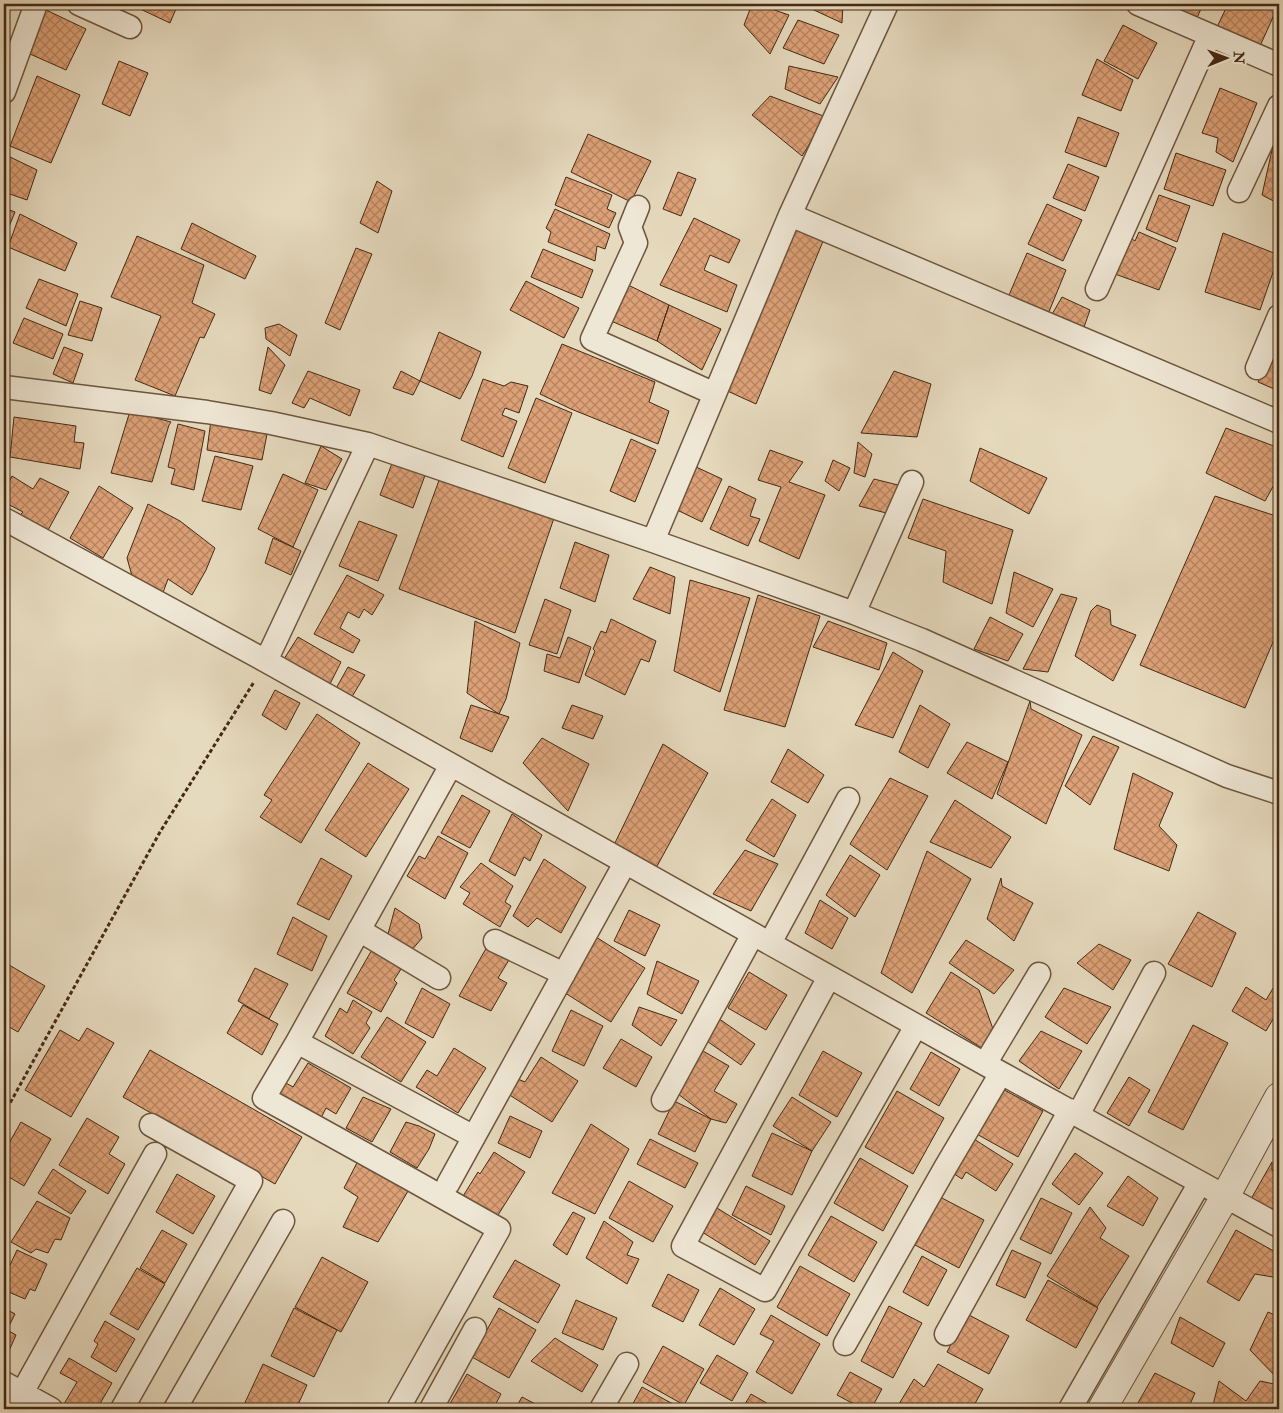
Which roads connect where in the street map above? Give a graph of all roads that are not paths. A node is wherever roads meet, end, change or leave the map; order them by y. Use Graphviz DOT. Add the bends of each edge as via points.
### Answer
graph roads {
  1 [pos="36,4"];
  2 [pos="79,4"];
  3 [pos="887,4"];
  4 [pos="1141,4"];
  5 [pos="130,27"];
  6 [pos="1210,35"];
  7 [pos="1279,65"];
  8 [pos="4,92"];
  9 [pos="1279,106"];
  10 [pos="1239,192"];
  11 [pos="638,208"];
  12 [pos="790,215"];
  13 [pos="1098,289"];
  14 [pos="1279,316"];
  15 [pos="1257,368"];
  16 [pos="4,387"];
  17 [pos="715,394"];
  18 [pos="1279,422"];
  19 [pos="368,444"];
  20 [pos="912,482"];
  21 [pos="4,519"];
  22 [pos="652,541"];
  23 [pos="854,613"];
  24 [pos="266,662"];
  25 [pos="451,765"];
  26 [pos="1279,793"];
  27 [pos="848,799"];
  28 [pos="625,863"];
  29 [pos="360,930"];
  30 [pos="761,939"];
  31 [pos="495,940"];
  32 [pos="1154,973"];
  33 [pos="564,974"];
  34 [pos="1039,974"];
  35 [pos="829,977"];
  36 [pos="439,978"];
  37 [pos="916,1026"];
  38 [pos="297,1042"];
  39 [pos="993,1069"];
  40 [pos="1279,1097"];
  41 [pos="663,1100"];
  42 [pos="1074,1113"];
  43 [pos="151,1125"];
  44 [pos="474,1137"];
  45 [pos="155,1154"];
  46 [pos="448,1184"];
  47 [pos="1194,1193"];
  48 [pos="1226,1195"];
  49 [pos="283,1221"];
  50 [pos="1279,1226"];
  51 [pos="475,1329"];
  52 [pos="946,1334"];
  53 [pos="845,1344"];
  54 [pos="627,1364"];
  55 [pos="13,1395"];
  56 [pos="52,1409"];
  57 [pos="122,1409"];
  58 [pos="175,1409"];
  59 [pos="398,1409"];
  60 [pos="431,1409"];
  61 [pos="601,1409"];
  62 [pos="1070,1409"];
  63 [pos="1102,1409"];
  1 -- 8 [label="street"];
  2 -- 5 [label="street"];
  3 -- 12 [label="street"];
  4 -- 6 [label="street"];
  6 -- 7 [label="street"];
  6 -- 13 [label="street"];
  9 -- 10 [label="street"];
  11 -- 17 [label="street" via="630,227 636,243 635,266 592,339"];
  12 -- 17 [label="street"];
  12 -- 18 [label="street"];
  14 -- 15 [label="street"];
  16 -- 19 [label="street" via="207,412"];
  17 -- 22 [label="street"];
  19 -- 22 [label="street"];
  19 -- 24 [label="street"];
  20 -- 23 [label="street"];
  21 -- 24 [label="street"];
  22 -- 23 [label="street"];
  23 -- 26 [label="street" via="1227,776"];
  24 -- 25 [label="street"];
  25 -- 28 [label="street"];
  25 -- 29 [label="street"];
  27 -- 30 [label="street"];
  28 -- 30 [label="street"];
  28 -- 33 [label="street"];
  29 -- 36 [label="street"];
  29 -- 38 [label="street"];
  30 -- 35 [label="street"];
  30 -- 41 [label="street"];
  31 -- 33 [label="street"];
  32 -- 42 [label="street"];
  33 -- 44 [label="street"];
  34 -- 39 [label="street"];
  35 -- 37 [label="street"];
  35 -- 37 [label="street" via="683,1246 765,1290"];
  37 -- 39 [label="street"];
  38 -- 44 [label="street"];
  38 -- 59 [label="street" via="264,1098 499,1229"];
  39 -- 42 [label="street"];
  39 -- 53 [label="street" via="945,1168"];
  40 -- 48 [label="street"];
  42 -- 48 [label="street"];
  42 -- 52 [label="street"];
  43 -- 57 [label="street" via="251,1181"];
  44 -- 46 [label="street"];
  45 -- 55 [label="street"];
  47 -- 62 [label="street"];
  48 -- 50 [label="street"];
  48 -- 63 [label="street"];
  49 -- 58 [label="street"];
  51 -- 60 [label="street"];
  54 -- 61 [label="street"];
  55 -- 56 [label="street"];
}
